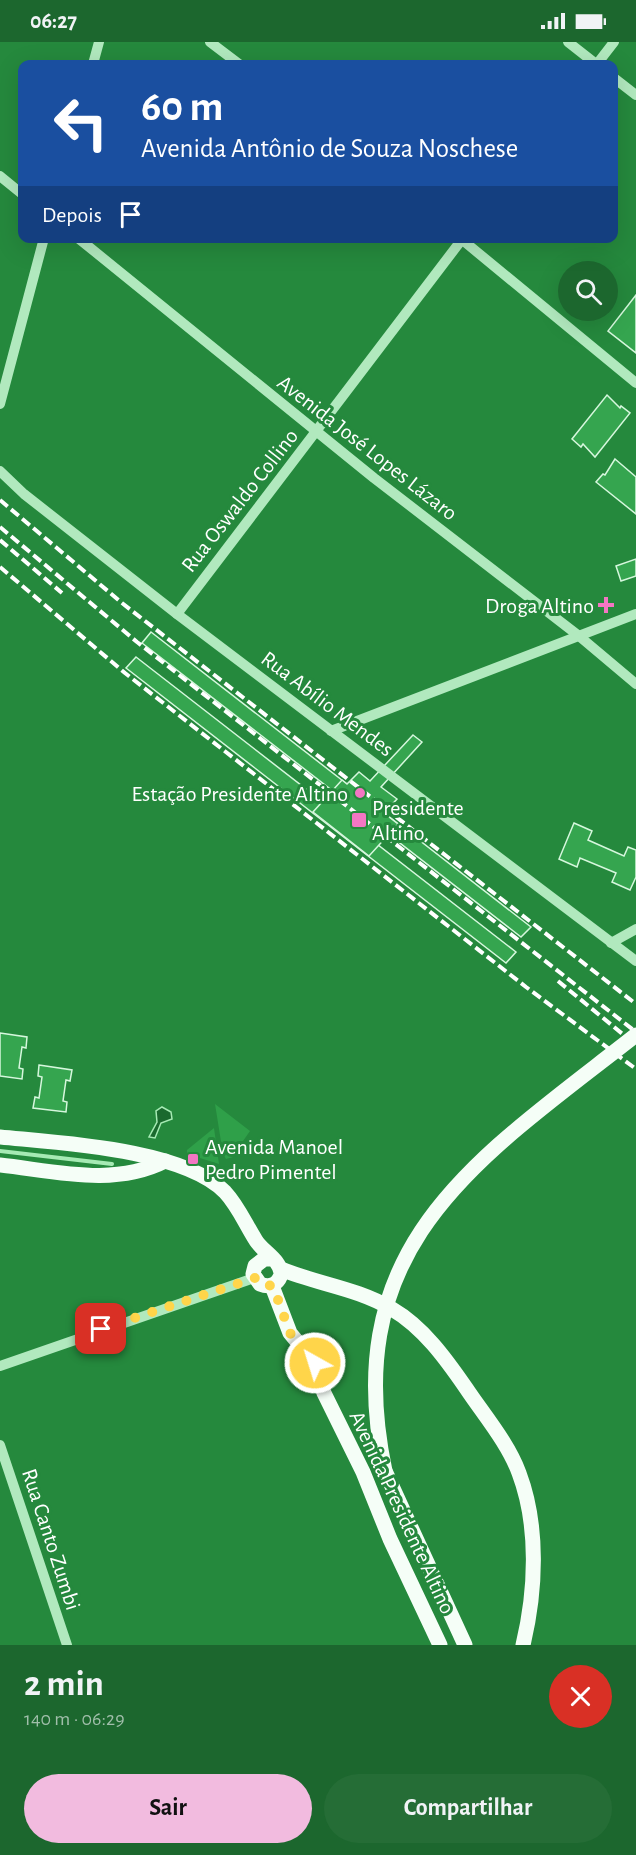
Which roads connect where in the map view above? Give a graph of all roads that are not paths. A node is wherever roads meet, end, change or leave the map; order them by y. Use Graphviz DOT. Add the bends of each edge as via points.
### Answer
graph roads {
  1 [pos="99,42"];
  2 [pos="210,42"];
  3 [pos="568,42"];
  4 [pos="614,42"];
  5 [pos="94,60"];
  6 [pos="234,60"];
  7 [pos="592,60"];
  8 [pos="600,60"];
  9 [pos="618,81"];
  10 [pos="636,95"];
  11 [pos="0,176"];
  12 [pos="18,191"];
  13 [pos="43,243"];
  14 [pos="84,243"];
  15 [pos="458,243"];
  16 [pos="466,243"];
  17 [pos="636,383"];
  18 [pos="0,404"];
  19 [pos="317,432"];
  20 [pos="0,471"];
  21 [pos="177,614"];
  22 [pos="636,614"];
  23 [pos="579,636"];
  24 [pos="636,684"];
  25 [pos="331,731"];
  26 [pos="636,929"];
  27 [pos="611,943"];
  28 [pos="636,961"];
  29 [pos="636,1035"];
  30 [pos="0,1137"];
  31 [pos="140,1156"];
  32 [pos="165,1161"];
  33 [pos="0,1165"];
  34 [pos="129,1175"];
  35 [pos="255,1240"];
  36 [pos="256,1270"];
  37 [pos="276,1274"];
  38 [pos="0,1366"];
  39 [pos="0,1445"];
  40 [pos="528,1623"];
  41 [pos="67,1645"];
  42 [pos="440,1645"];
  43 [pos="465,1645"];
  44 [pos="514,1645"];
  45 [pos="523,1645"];
  1 -- 5 [label="street"];
  2 -- 6 [label="street"];
  3 -- 7 [label="street"];
  4 -- 8 [label="street"];
  9 -- 10 [label="street"];
  11 -- 12 [label="street"];
  13 -- 18 [label="street"];
  14 -- 19 [label="street, Avenida José Lopes Lázaro"];
  15 -- 19 [label="street, Rua Oswaldo Collino"];
  16 -- 17 [label="street"];
  19 -- 21 [label="street, Rua Oswaldo Collino"];
  19 -- 23 [label="street, Avenida José Lopes Lázaro"];
  20 -- 21 [label="street, Rua Abílio Mendes"];
  21 -- 25 [label="street, Rua Abílio Mendes"];
  22 -- 23 [label="street"];
  23 -- 24 [label="street, Avenida José Lopes Lázaro"];
  23 -- 25 [label="street"];
  25 -- 27 [label="street, Rua Abílio Mendes"];
  26 -- 27 [label="street"];
  27 -- 28 [label="street, Rua Abílio Mendes"];
  29 -- 43 [label="main road, Avenida Presidente Altino, bridge" via="516,1129 434,1212 407,1252 379,1328 375,1408 385,1471"];
  30 -- 31 [label="main road"];
  31 -- 32 [label="main road"];
  31 -- 34 [label="main road"];
  32 -- 34 [label="main road"];
  32 -- 35 [label="main road" via="206,1177 220,1188 236,1206"];
  33 -- 34 [label="main road" via="104,1177"];
  35 -- 36 [label="main road"];
  35 -- 37 [label="main road"];
  36 -- 37 [label="main road" via="264,1259"];
  36 -- 37 [label="main road" via="260,1284"];
  36 -- 38 [label="street"];
  37 -- 40 [label="main road" via="363,1294 393,1309 452,1367 519,1473 532,1536"];
  37 -- 42 [label="main road, Avenida Presidente Altino" via="290,1333 315,1363 324,1393"];
  39 -- 41 [label="street, Rua Canto Zumbi"];
  40 -- 44 [label="main road"];
  40 -- 45 [label="main road"];
}
